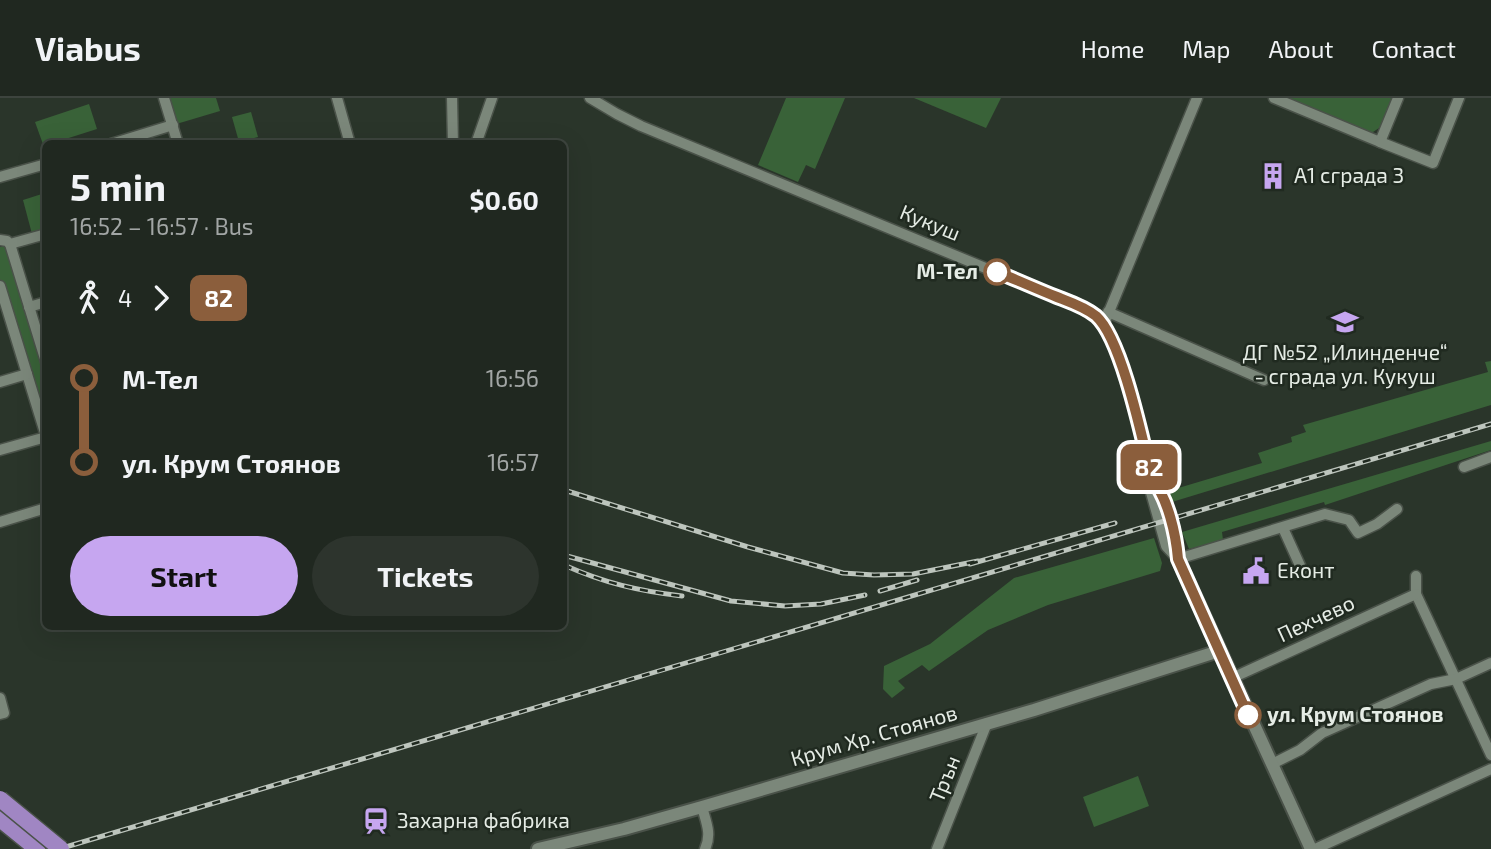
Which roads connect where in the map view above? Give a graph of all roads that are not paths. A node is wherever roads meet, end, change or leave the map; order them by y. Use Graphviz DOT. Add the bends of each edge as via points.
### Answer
graph roads {
  1 [pos="164,98"];
  2 [pos="337,98"];
  3 [pos="452,98"];
  4 [pos="590,98"];
  5 [pos="1197,98"];
  6 [pos="1274,98"];
  7 [pos="1398,98"];
  8 [pos="1459,98"];
  9 [pos="493,100"];
  10 [pos="173,125"];
  11 [pos="124,140"];
  12 [pos="177,140"];
  13 [pos="348,140"];
  14 [pos="453,140"];
  15 [pos="478,140"];
  16 [pos="1380,142"];
  17 [pos="42,165"];
  18 [pos="0,177"];
  19 [pos="42,235"];
  20 [pos="5,242"];
  21 [pos="0,286"];
  22 [pos="42,303"];
  23 [pos="29,307"];
  24 [pos="1108,312"];
  25 [pos="4,314"];
  26 [pos="1104,324"];
  27 [pos="42,349"];
  28 [pos="27,374"];
  29 [pos="1264,380"];
  30 [pos="0,382"];
  31 [pos="42,423"];
  32 [pos="42,437"];
  33 [pos="0,450"];
  34 [pos="1491,457"];
  35 [pos="1464,467"];
  36 [pos="42,509"];
  37 [pos="1397,509"];
  38 [pos="0,522"];
  39 [pos="1283,528"];
  40 [pos="1178,559"];
  41 [pos="1302,570"];
  42 [pos="1416,576"];
  43 [pos="1416,594"];
  44 [pos="1219,650"];
  45 [pos="1491,663"];
  46 [pos="1232,678"];
  47 [pos="1456,679"];
  48 [pos="0,698"];
  49 [pos="0,714"];
  50 [pos="988,723"];
  51 [pos="1491,755"];
  52 [pos="1272,764"];
  53 [pos="1491,769"];
  54 [pos="0,799"];
  55 [pos="702,807"];
  56 [pos="0,819"];
  57 [pos="37,849"];
  58 [pos="61,849"];
  59 [pos="538,849"];
  60 [pos="705,849"];
  61 [pos="937,849"];
  62 [pos="1313,849"];
  1 -- 10 [label="street"];
  2 -- 13 [label="street"];
  3 -- 14 [label="street"];
  4 -- 26 [label="street, Кукуш" via="641,126 1080,307"];
  5 -- 24 [label="street"];
  6 -- 16 [label="street"];
  7 -- 16 [label="street"];
  8 -- 16 [label="street" via="1433,163"];
  9 -- 15 [label="street"];
  10 -- 11 [label="street"];
  10 -- 12 [label="street"];
  17 -- 18 [label="street"];
  19 -- 20 [label="street"];
  20 -- 23 [label="street"];
  21 -- 25 [label="street"];
  22 -- 23 [label="street"];
  23 -- 27 [label="street"];
  24 -- 26 [label="street"];
  24 -- 29 [label="street"];
  25 -- 28 [label="street"];
  26 -- 40 [label="street" via="1120,361 1166,546"];
  28 -- 30 [label="street"];
  28 -- 31 [label="street"];
  32 -- 33 [label="street"];
  34 -- 35 [label="street"];
  36 -- 38 [label="street"];
  37 -- 39 [label="street" via="1358,533 1349,520 1325,514"];
  39 -- 40 [label="street"];
  39 -- 41 [label="street"];
  40 -- 44 [label="street"];
  42 -- 43 [label="street"];
  43 -- 46 [label="street, Пехчево"];
  43 -- 47 [label="street"];
  44 -- 46 [label="street"];
  44 -- 50 [label="street, Крум Хр. Стоянов"];
  45 -- 47 [label="street"];
  46 -- 52 [label="street"];
  47 -- 51 [label="street"];
  47 -- 52 [label="street" via="1431,684 1322,733"];
  48 -- 49 [label="street" via="4,713"];
  50 -- 55 [label="street, Крум Хр. Стоянов"];
  50 -- 61 [label="street, Трън"];
  52 -- 62 [label="street"];
  53 -- 62 [label="street"];
  54 -- 58 [label="main road, bridge"];
  55 -- 59 [label="street, Крум Хр. Стоянов"];
  55 -- 60 [label="street" via="709,830"];
  56 -- 57 [label="main road"];
}
